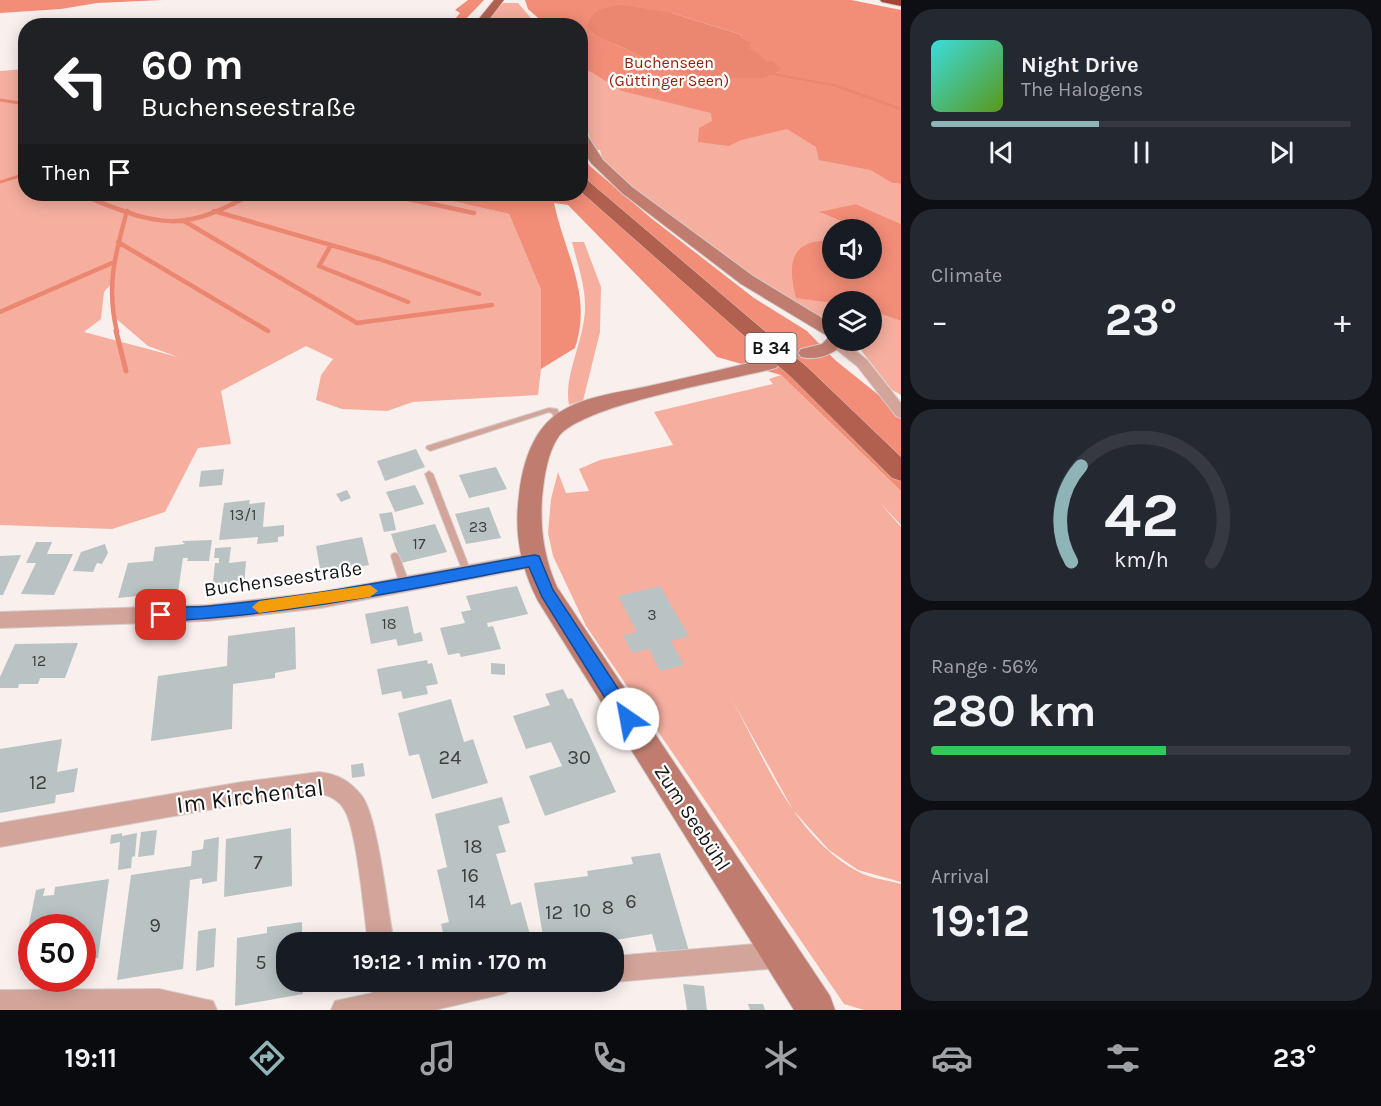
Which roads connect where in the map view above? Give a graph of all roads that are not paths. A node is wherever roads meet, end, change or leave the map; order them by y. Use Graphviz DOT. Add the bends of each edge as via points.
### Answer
graph roads {
  1 [pos="499,0"];
  2 [pos="886,0"];
  3 [pos="901,3"];
  4 [pos="484,18"];
  5 [pos="588,147"];
  6 [pos="588,189"];
  7 [pos="822,329"];
  8 [pos="822,350"];
  9 [pos="850,351"];
  10 [pos="808,353"];
  11 [pos="769,364"];
  12 [pos="899,409"];
  13 [pos="561,422"];
  14 [pos="430,448"];
  15 [pos="901,472"];
  16 [pos="429,474"];
  17 [pos="395,556"];
  18 [pos="534,560"];
  19 [pos="467,572"];
  20 [pos="405,585"];
  21 [pos="0,620"];
  22 [pos="0,835"];
  23 [pos="379,932"];
  24 [pos="780,955"];
  25 [pos="624,968"];
  26 [pos="458,992"];
  27 [pos="386,998"];
  28 [pos="0,1003"];
  29 [pos="204,1010"];
  30 [pos="344,1010"];
  31 [pos="816,1010"];
  1 -- 4 [label="main road"];
  2 -- 3 [label="highway"];
  5 -- 7 [label="main road" via="598,163 627,190 747,280"];
  6 -- 15 [label="main road, B 34" via="800,372"];
  8 -- 10 [label="main road"];
  9 -- 12 [label="street"];
  11 -- 13 [label="main road, Zum Seebühl" via="590,407"];
  13 -- 14 [label="lane" via="549,410"];
  13 -- 18 [label="main road, Zum Seebühl" via="543,446 535,472 529,507"];
  16 -- 19 [label="lane"];
  17 -- 20 [label="lane"];
  18 -- 19 [label="street, Buchenseestraße"];
  18 -- 24 [label="main road, Zum Seebühl" via="547,593"];
  19 -- 20 [label="street, Buchenseestraße"];
  20 -- 21 [label="street, Buchenseestraße" via="321,600 207,613"];
  22 -- 23 [label="street, Im Kirchental" via="242,793 319,783 335,785 355,805"];
  24 -- 25 [label="street"];
  24 -- 31 [label="main road, Zum Seebühl"];
  26 -- 27 [label="street"];
  27 -- 30 [label="street"];
  28 -- 29 [label="street" via="159,1002"];
}
